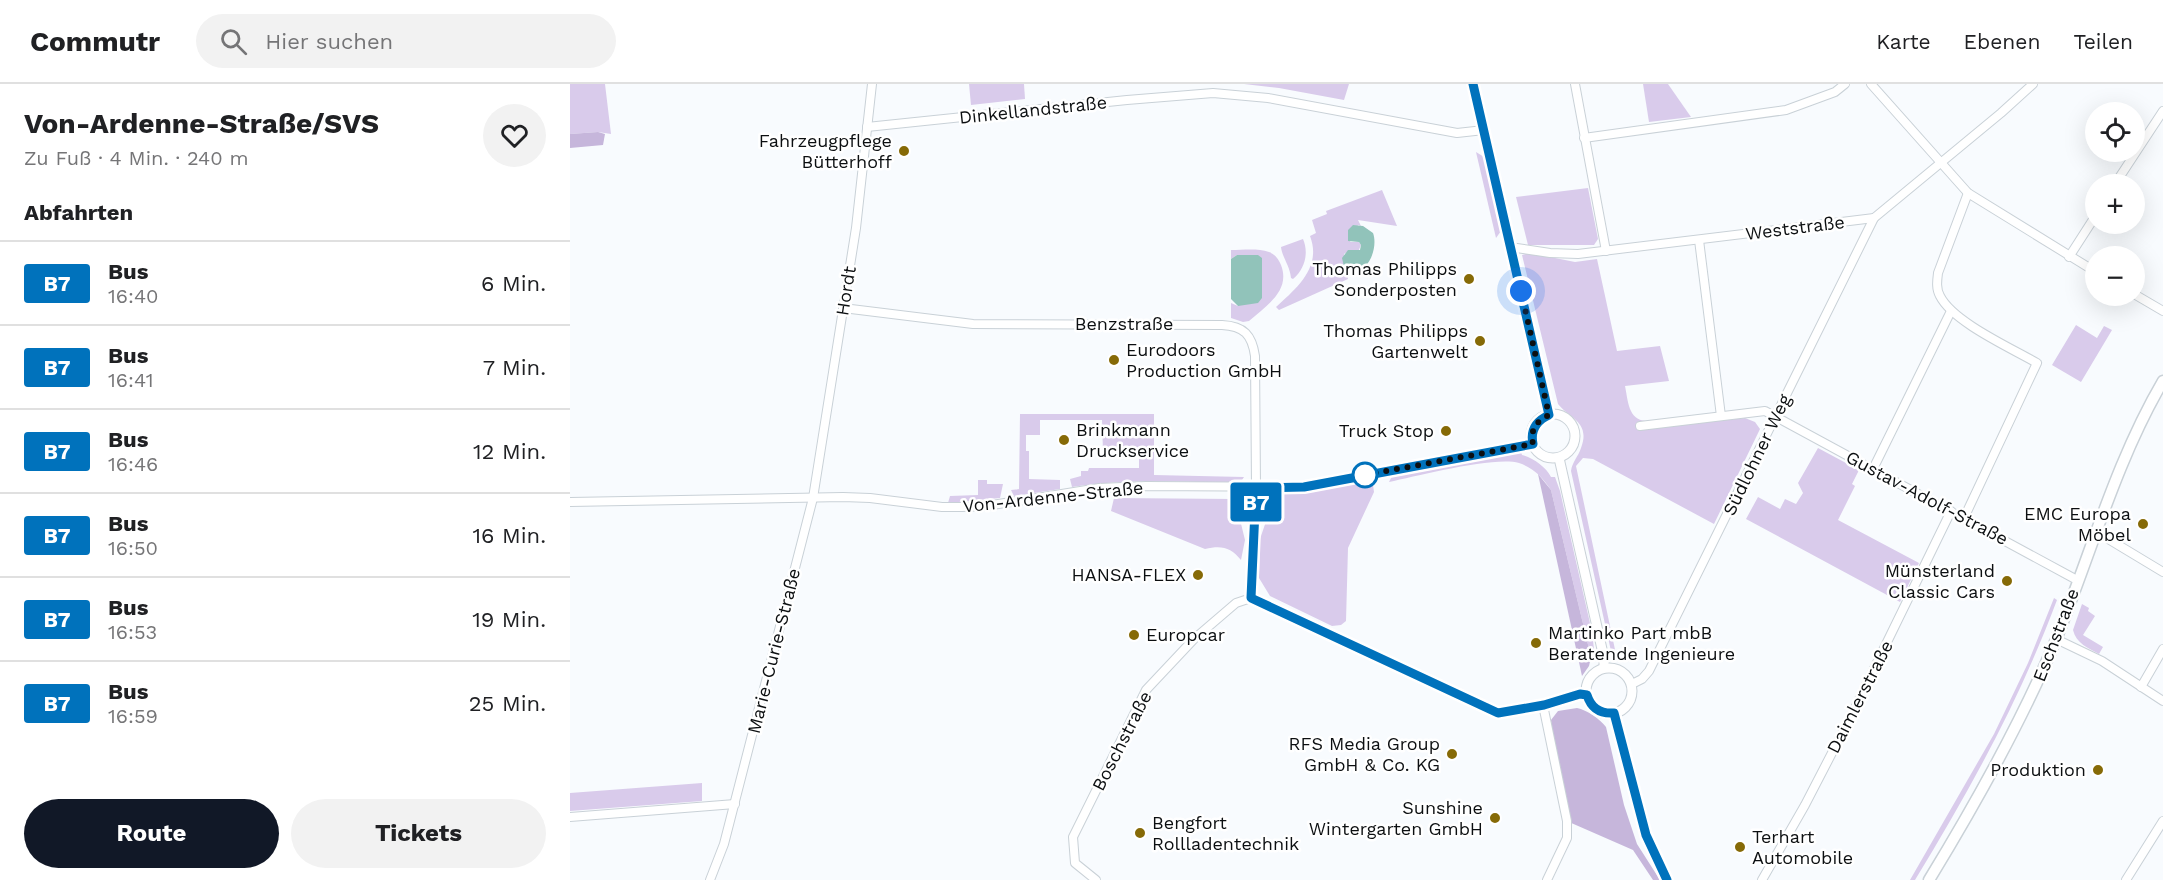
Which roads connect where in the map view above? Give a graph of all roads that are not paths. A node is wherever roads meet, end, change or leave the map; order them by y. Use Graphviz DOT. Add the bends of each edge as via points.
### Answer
graph roads {
  1 [pos="872,84"];
  2 [pos="1473,84"];
  3 [pos="1575,84"];
  4 [pos="1845,84"];
  5 [pos="2033,84"];
  6 [pos="1875,86"];
  7 [pos="2163,111"];
  8 [pos="867,128"];
  9 [pos="1484,130"];
  10 [pos="1584,138"];
  11 [pos="1941,163"];
  12 [pos="2122,174"];
  13 [pos="1968,193"];
  14 [pos="1874,218"];
  15 [pos="2085,231"];
  16 [pos="1699,240"];
  17 [pos="1510,247"];
  18 [pos="1606,251"];
  19 [pos="2068,257"];
  20 [pos="2085,266"];
  21 [pos="2145,300"];
  22 [pos="843,308"];
  23 [pos="1950,311"];
  24 [pos="2163,311"];
  25 [pos="2163,381"];
  26 [pos="1549,415"];
  27 [pos="1721,416"];
  28 [pos="1776,417"];
  29 [pos="1640,426"];
  30 [pos="1533,444"];
  31 [pos="1559,458"];
  32 [pos="1873,469"];
  33 [pos="1256,488"];
  34 [pos="813,498"];
  35 [pos="570,502"];
  36 [pos="1951,511"];
  37 [pos="1964,518"];
  38 [pos="2095,531"];
  39 [pos="2163,572"];
  40 [pos="2077,580"];
  41 [pos="1251,598"];
  42 [pos="2056,639"];
  43 [pos="2163,649"];
  44 [pos="1604,668"];
  45 [pos="1632,684"];
  46 [pos="2141,687"];
  47 [pos="1587,695"];
  48 [pos="2163,701"];
  49 [pos="1544,705"];
  50 [pos="1614,713"];
  51 [pos="735,804"];
  52 [pos="570,817"];
  53 [pos="2163,821"];
  54 [pos="710,880"];
  55 [pos="1096,880"];
  56 [pos="1547,880"];
  57 [pos="1667,880"];
  58 [pos="1762,880"];
  59 [pos="1929,880"];
  60 [pos="2126,880"];
  1 -- 8 [label="street, Hordt"];
  2 -- 9 [label="street"];
  3 -- 10 [label="street"];
  4 -- 10 [label="street" via="1835,92 1786,110"];
  5 -- 11 [label="street"];
  6 -- 11 [label="street"];
  7 -- 12 [label="street"];
  8 -- 9 [label="street, Dinkellandstraße" via="1213,93 1268,98 1457,132"];
  8 -- 22 [label="street, Hordt"];
  9 -- 17 [label="street"];
  10 -- 18 [label="street"];
  11 -- 13 [label="street"];
  11 -- 14 [label="street"];
  13 -- 19 [label="street"];
  13 -- 23 [label="street" via="1938,273 1940,296"];
  14 -- 16 [label="street, Weststraße"];
  14 -- 28 [label="street, Südlohner Weg"];
  15 -- 19 [label="street"];
  16 -- 18 [label="street, Weststraße"];
  16 -- 27 [label="street"];
  17 -- 18 [label="street, Weststraße" via="1550,253"];
  17 -- 26 [label="street"];
  19 -- 20 [label="street"];
  21 -- 24 [label="street"];
  22 -- 33 [label="street, Benzstraße" via="973,324 1233,325 1250,335 1255,356"];
  22 -- 34 [label="street, Hordt"];
  23 -- 32 [label="street"];
  23 -- 37 [label="street" via="2037,363"];
  25 -- 38 [label="main road, Eschstraße" via="2132,441"];
  26 -- 30 [label="street" via="1536,423"];
  26 -- 31 [label="street" via="1562,416 1575,431 1574,445"];
  27 -- 28 [label="street" via="1765,411"];
  27 -- 29 [label="street"];
  28 -- 32 [label="street, Gustav-Adolf-Straße"];
  28 -- 45 [label="street, Südlohner Weg" via="1649,671"];
  30 -- 31 [label="street" via="1546,457"];
  30 -- 33 [label="street, Von-Ardenne-Straße" via="1304,487"];
  31 -- 44 [label="street"];
  32 -- 36 [label="street, Gustav-Adolf-Straße"];
  33 -- 34 [label="street, Von-Ardenne-Straße" via="1099,488 962,507 870,498"];
  33 -- 41 [label="street"];
  34 -- 35 [label="street, Von-Ardenne-Straße"];
  34 -- 51 [label="street, Marie-Curie-Straße"];
  36 -- 37 [label="street, Gustav-Adolf-Straße"];
  36 -- 58 [label="street, Daimlerstraße" via="1849,720"];
  37 -- 40 [label="street, Gustav-Adolf-Straße"];
  38 -- 39 [label="street"];
  38 -- 40 [label="main road, Eschstraße"];
  40 -- 42 [label="main road, Eschstraße"];
  41 -- 49 [label="street" via="1498,713"];
  41 -- 55 [label="street, Boschstraße" via="1236,603 1194,639 1146,690 1073,837 1075,863"];
  42 -- 46 [label="street" via="2102,661"];
  42 -- 59 [label="main road, Eschstraße" via="2012,735"];
  43 -- 46 [label="street"];
  44 -- 45 [label="street" via="1621,671"];
  44 -- 47 [label="street" via="1590,678"];
  45 -- 50 [label="street" via="1628,704"];
  46 -- 48 [label="street"];
  47 -- 49 [label="street"];
  47 -- 50 [label="street" via="1594,708"];
  49 -- 56 [label="street" via="1567,821 1567,838"];
  50 -- 57 [label="street" via="1646,835"];
  51 -- 52 [label="street"];
  51 -- 54 [label="street, Marie-Curie-Straße"];
  53 -- 60 [label="street"];
}
